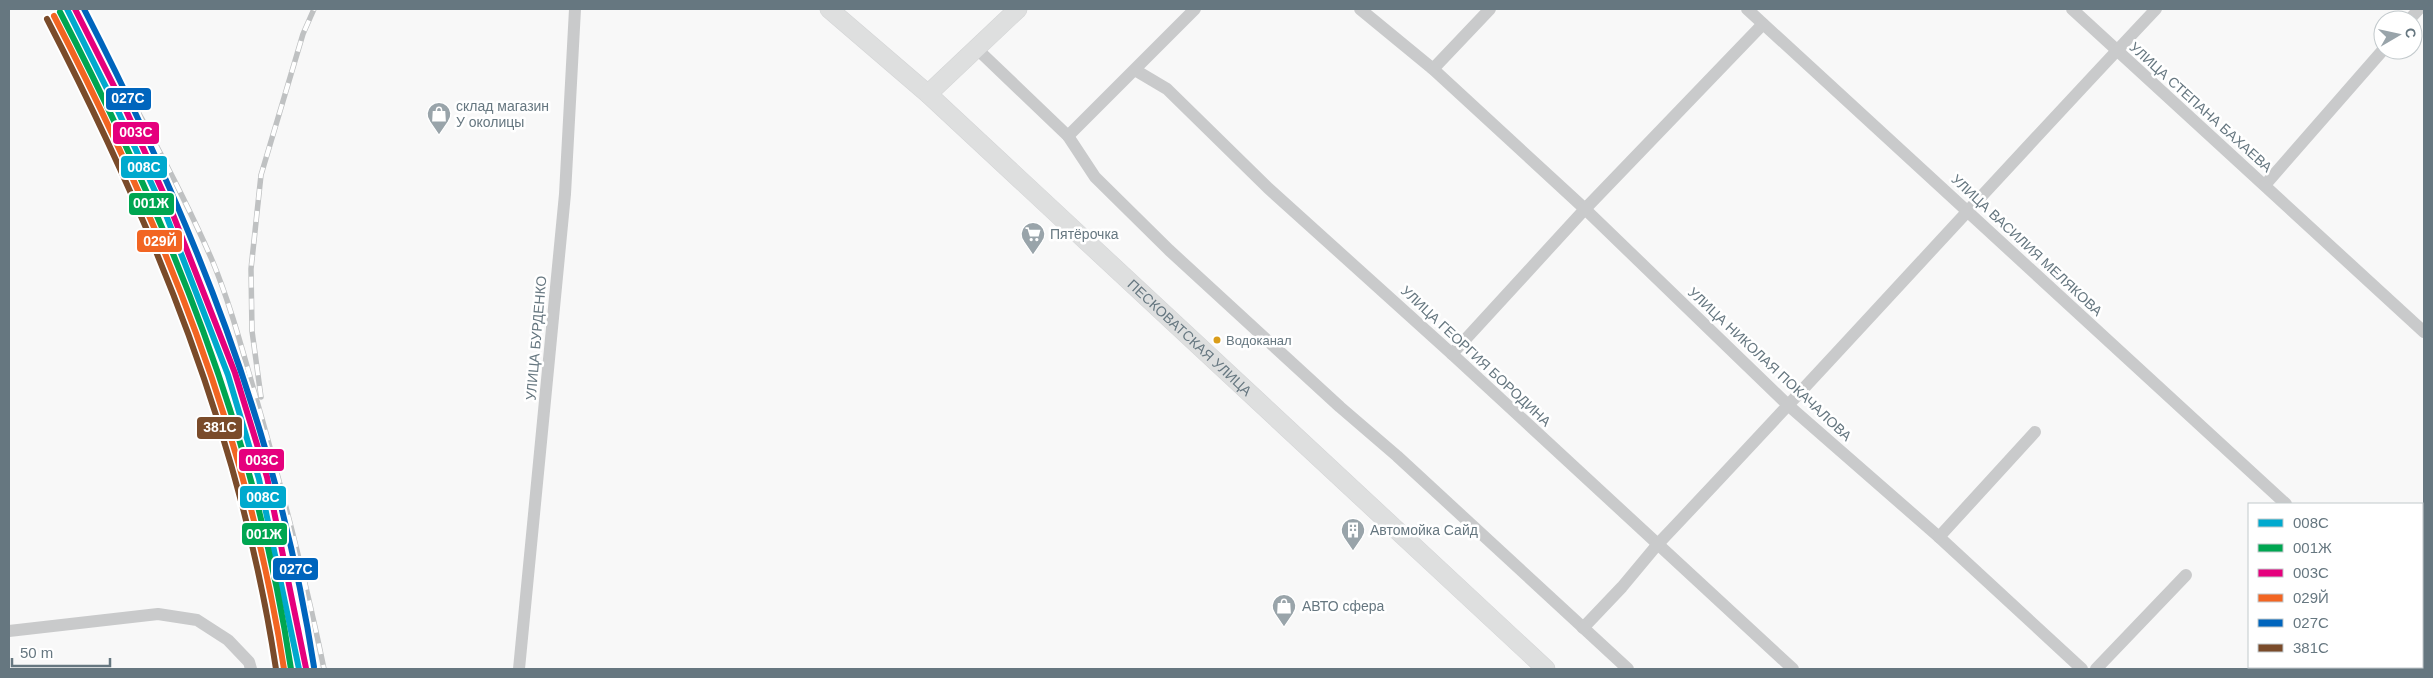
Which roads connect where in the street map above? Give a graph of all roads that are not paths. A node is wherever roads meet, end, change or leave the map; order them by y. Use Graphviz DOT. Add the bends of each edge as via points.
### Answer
graph roads {
  1 [pos="575,9"];
  2 [pos="829,9"];
  3 [pos="1018,9"];
  4 [pos="1195,9"];
  5 [pos="1360,9"];
  6 [pos="1490,9"];
  7 [pos="1747,9"];
  8 [pos="2072,9"];
  9 [pos="2156,9"];
  10 [pos="1763,24"];
  11 [pos="976,48"];
  12 [pos="2116,51"];
  13 [pos="2374,60"];
  14 [pos="1434,69"];
  15 [pos="1135,70"];
  16 [pos="928,94"];
  17 [pos="1068,136"];
  18 [pos="2266,185"];
  19 [pos="1585,209"];
  20 [pos="1970,211"];
  21 [pos="2422,325"];
  22 [pos="1452,354"];
  23 [pos="1789,406"];
  24 [pos="2035,432"];
  25 [pos="2285,503"];
  26 [pos="1939,537"];
  27 [pos="1657,545"];
  28 [pos="2186,575"];
  29 [pos="1583,628"];
  30 [pos="9,631"];
  31 [pos="251,669"];
  32 [pos="520,669"];
  33 [pos="1546,669"];
  34 [pos="1628,669"];
  35 [pos="1793,669"];
  36 [pos="2082,669"];
  37 [pos="2096,669"];
  1 -- 32 [label="street, УЛИЦА БУРДЕНКО" via="565,194"];
  2 -- 16 [label="main road, ПЕСКОВАТСКАЯ УЛИЦА"];
  3 -- 11 [label="main road"];
  4 -- 15 [label="street"];
  5 -- 14 [label="street, УЛИЦА НИКОЛАЯ ПОКАЧАЛОВА"];
  6 -- 14 [label="street"];
  7 -- 10 [label="street, УЛИЦА ВАСИЛИЯ МЕЛЯКОВА"];
  8 -- 12 [label="street, УЛИЦА СТЕПАНА БАХАЕВА"];
  9 -- 12 [label="street, УЛИЦА СТЕПАНА БАХАЕВА"];
  10 -- 19 [label="street"];
  10 -- 20 [label="street, УЛИЦА ВАСИЛИЯ МЕЛЯКОВА"];
  11 -- 16 [label="main road"];
  11 -- 17 [label="street"];
  12 -- 18 [label="street, УЛИЦА СТЕПАНА БАХАЕВА"];
  12 -- 20 [label="street"];
  13 -- 18 [label="street, УЛИЦА СТЕПАНА БАХАЕВА"];
  14 -- 19 [label="street, УЛИЦА НИКОЛАЯ ПОКАЧАЛОВА"];
  15 -- 17 [label="street"];
  15 -- 22 [label="street, УЛИЦА ГЕОРГИЯ БОРОДИНА" via="1168,89 1268,188"];
  16 -- 33 [label="main road, ПЕСКОВАТСКАЯ УЛИЦА"];
  17 -- 29 [label="street" via="1095,177 1169,250"];
  18 -- 21 [label="street, УЛИЦА СТЕПАНА БАХАЕВА"];
  19 -- 22 [label="street"];
  19 -- 23 [label="street, УЛИЦА НИКОЛАЯ ПОКАЧАЛОВА"];
  20 -- 23 [label="street"];
  20 -- 25 [label="street, УЛИЦА ВАСИЛИЯ МЕЛЯКОВА"];
  22 -- 27 [label="street, УЛИЦА ГЕОРГИЯ БОРОДИНА"];
  23 -- 26 [label="street, УЛИЦА НИКОЛАЯ ПОКАЧАЛОВА"];
  23 -- 27 [label="street"];
  24 -- 26 [label="street"];
  26 -- 36 [label="street, УЛИЦА НИКОЛАЯ ПОКАЧАЛОВА"];
  27 -- 29 [label="street"];
  27 -- 35 [label="street, УЛИЦА ГЕОРГИЯ БОРОДИНА"];
  28 -- 37 [label="street"];
  29 -- 34 [label="street"];
  30 -- 31 [label="street" via="158,614 197,620 228,640 249,662"];
}
